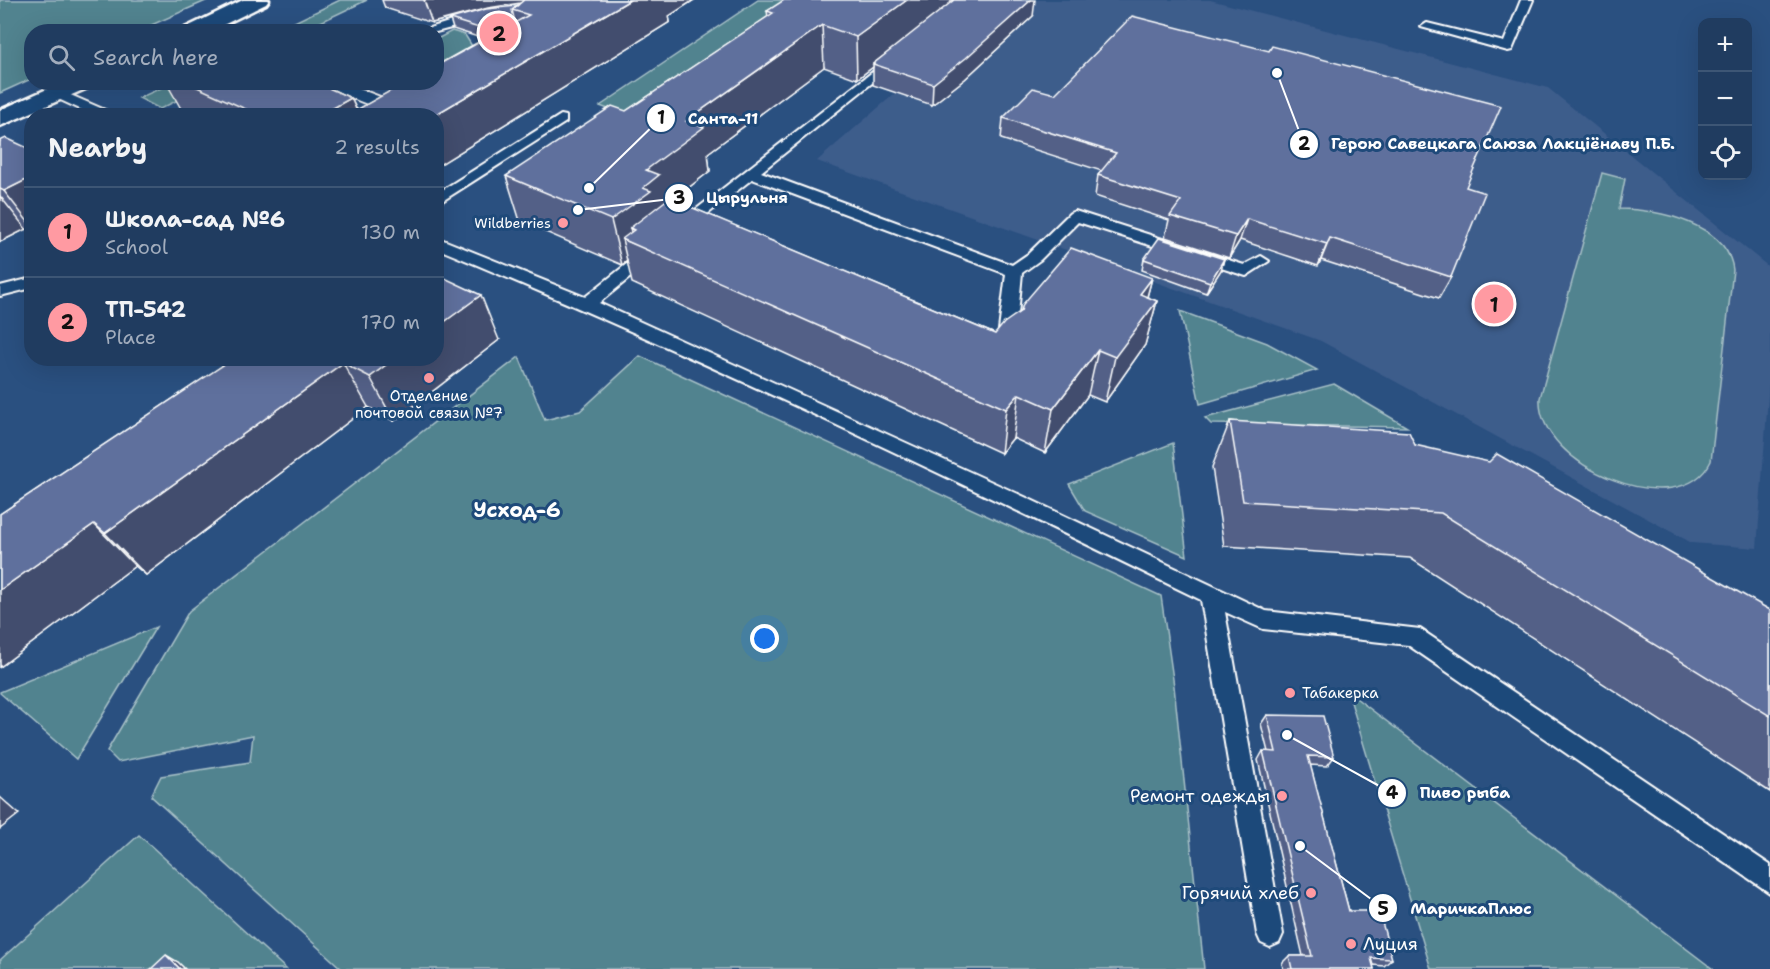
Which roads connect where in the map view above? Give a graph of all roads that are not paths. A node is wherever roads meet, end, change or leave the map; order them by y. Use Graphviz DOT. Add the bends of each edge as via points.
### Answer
graph roads {
  1 [pos="259,0"];
  2 [pos="1527,0"];
  3 [pos="488,14"];
  4 [pos="209,24"];
  5 [pos="444,26"];
  6 [pos="1427,27"];
  7 [pos="906,49"];
  8 [pos="67,90"];
  9 [pos="313,90"];
  10 [pos="348,90"];
  11 [pos="59,94"];
  12 [pos="285,105"];
  13 [pos="408,105"];
  14 [pos="26,108"];
  15 [pos="90,108"];
  16 [pos="24,109"];
  17 [pos="0,119"];
  18 [pos="561,119"];
  19 [pos="539,134"];
  20 [pos="560,141"];
  21 [pos="751,173"];
  22 [pos="444,196"];
  23 [pos="444,245"];
  24 [pos="1260,261"];
  25 [pos="1014,271"];
  26 [pos="24,286"];
  27 [pos="0,291"];
  28 [pos="587,304"];
  29 [pos="1005,354"];
  30 [pos="1211,595"];
  31 [pos="1770,880"];
  32 [pos="1270,934"];
  1 -- 4 [label="street"];
  2 -- 6 [label="lane" via="1508,47"];
  3 -- 5 [label="lane"];
  7 -- 21 [label="lane"];
  8 -- 11 [label="street"];
  9 -- 12 [label="lane"];
  10 -- 13 [label="lane" via="389,107"];
  11 -- 14 [label="street"];
  11 -- 15 [label="lane"];
  16 -- 17 [label="street"];
  18 -- 19 [label="lane"];
  19 -- 20 [label="lane"];
  19 -- 22 [label="lane"];
  21 -- 25 [label="lane"];
  21 -- 28 [label="lane"];
  23 -- 28 [label="lane"];
  24 -- 25 [label="lane" via="1246,271 1075,216"];
  25 -- 29 [label="lane"];
  26 -- 27 [label="lane"];
  28 -- 30 [label="lane"];
  30 -- 31 [label="lane" via="1263,620 1412,636"];
  30 -- 32 [label="lane"];
}
